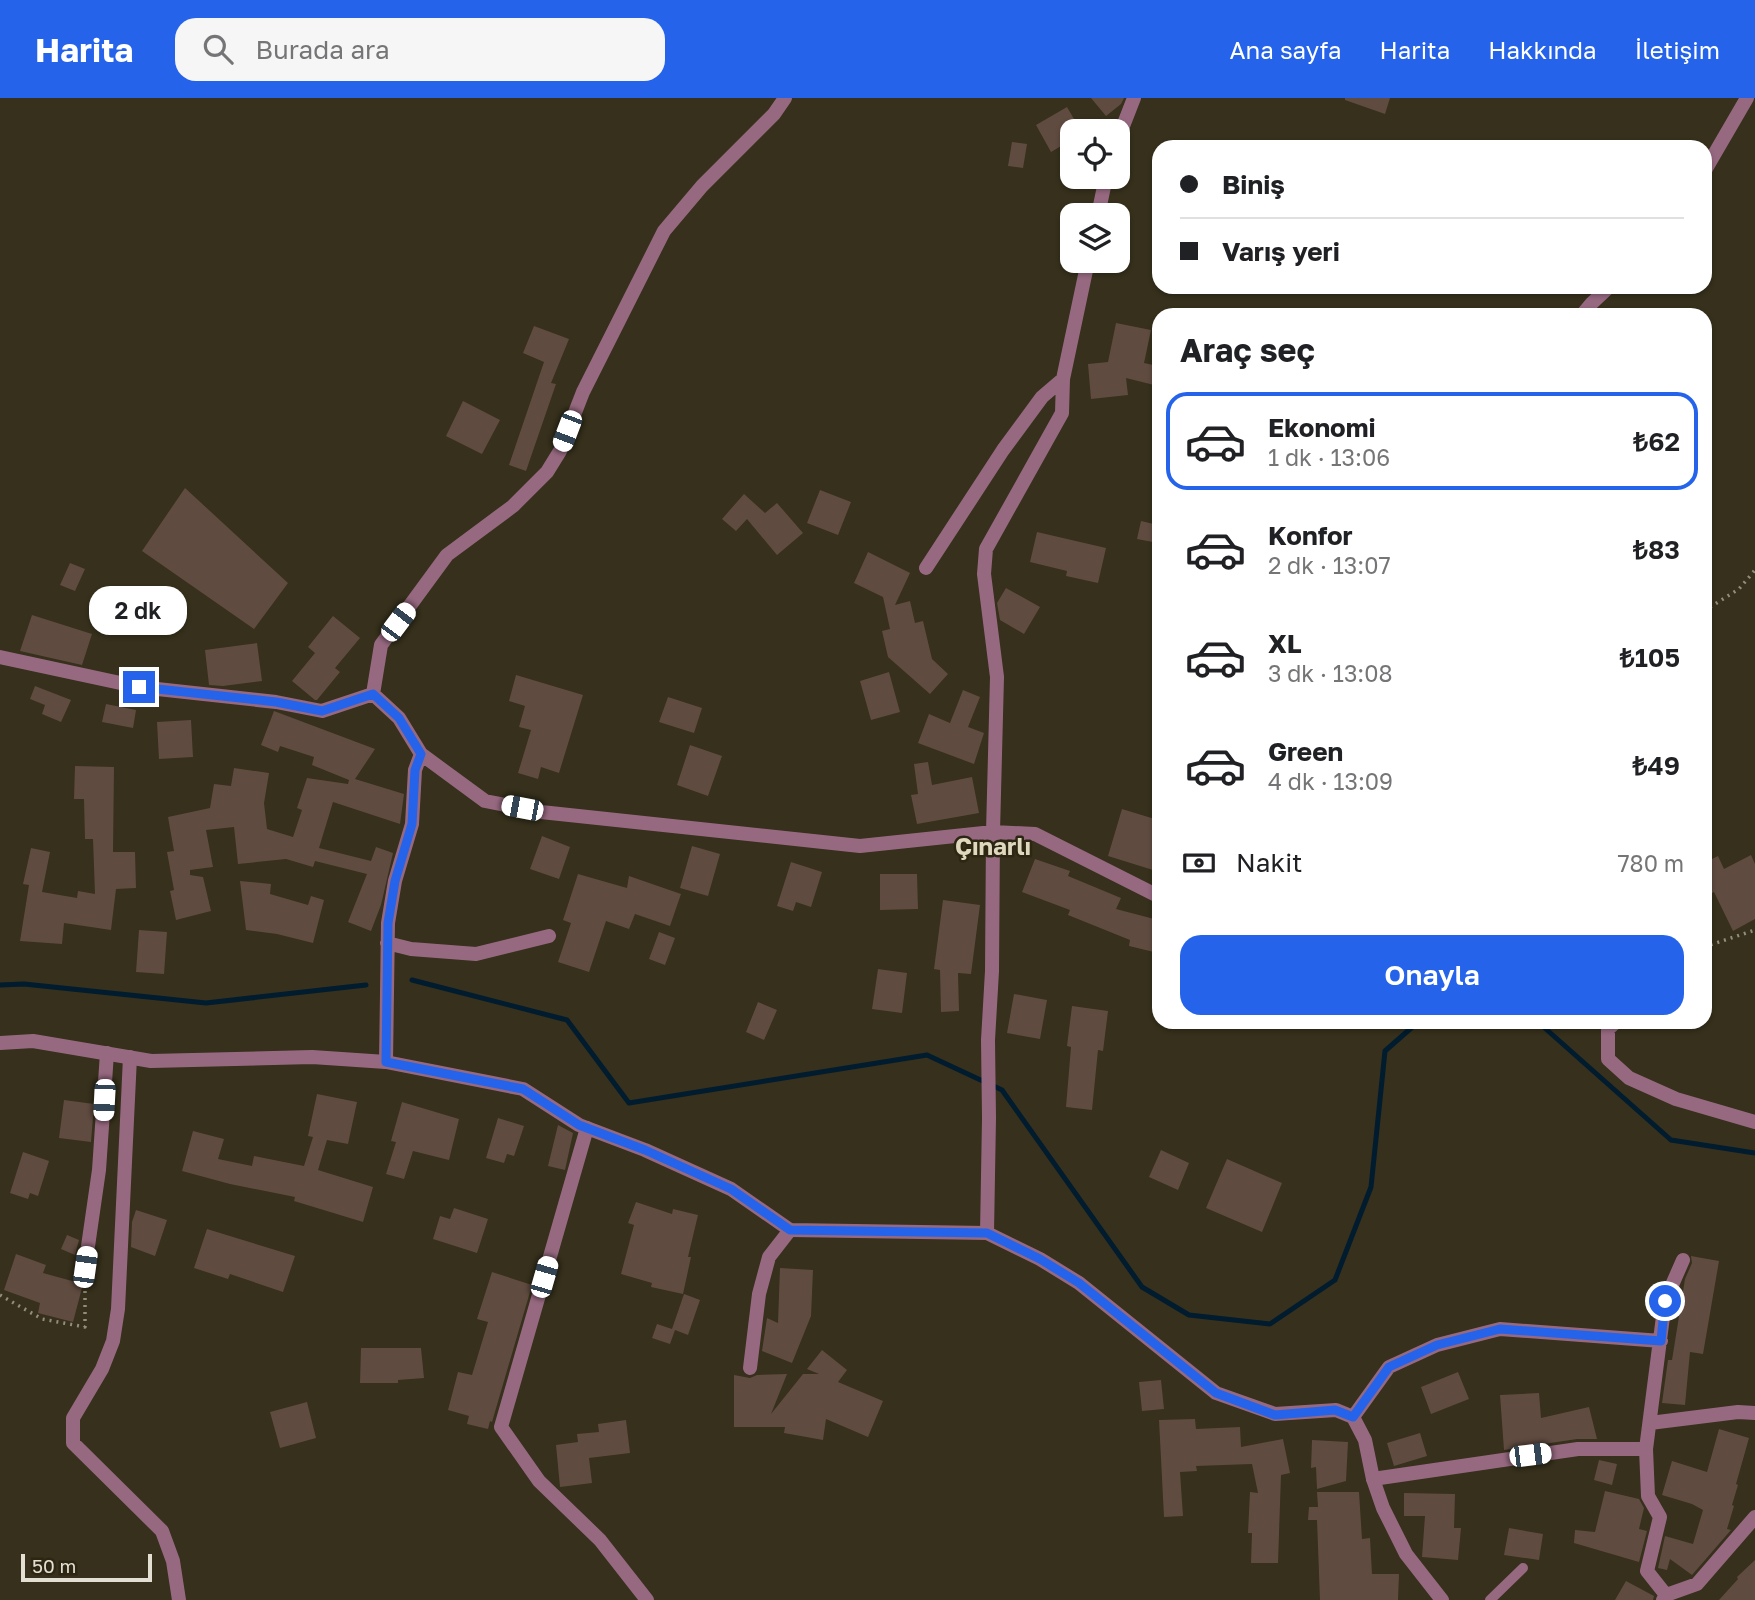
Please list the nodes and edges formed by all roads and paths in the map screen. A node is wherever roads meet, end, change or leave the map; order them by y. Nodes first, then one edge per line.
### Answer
1 (785, 98) edge
2 (1134, 98) edge
3 (1747, 98) edge
4 (1126, 119) edge
5 (1712, 158) edge
6 (1085, 273) edge
7 (1602, 294) edge
8 (1588, 308) edge
9 (1063, 379) junction
10 (926, 568) dead end
11 (1755, 570) edge
12 (1712, 606) edge
13 (1, 659) edge
14 (373, 694) junction
15 (421, 754) junction
16 (993, 832) junction
17 (1152, 893) edge
18 (1755, 930) edge
19 (549, 936) dead end
20 (387, 943) junction
21 (1712, 944) edge
22 (1608, 1029) edge
23 (0, 1043) edge
24 (107, 1053) junction
25 (130, 1057) junction
26 (386, 1062) junction
27 (1755, 1122) edge
28 (587, 1128) junction
29 (790, 1230) junction
30 (987, 1233) junction
31 (1683, 1260) dead end
32 (85, 1267) joint
33 (0, 1295) edge
34 (1661, 1341) junction
35 (750, 1368) dead end
36 (1755, 1413) edge
37 (1353, 1417) junction
38 (1650, 1423) junction
39 (1646, 1450) junction
40 (1373, 1479) junction
41 (1755, 1517) edge
42 (1522, 1568) dead end
43 (1665, 1598) edge
44 (179, 1600) edge
45 (647, 1600) edge
46 (1442, 1600) edge
47 (1490, 1600) edge

1 - 14 street
2 - 4 street
3 - 5 street
6 - 9 street
7 - 8 street
9 - 10 street
9 - 16 street
11 - 12 path
13 - 14 street
14 - 15 street
15 - 16 street
15 - 20 street
16 - 17 street
16 - 30 street
18 - 21 path
19 - 20 street
20 - 26 street
22 - 27 street
23 - 24 street
24 - 25 street
24 - 32 street
25 - 26 street
25 - 44 street
26 - 28 street
28 - 29 street
28 - 45 street
29 - 30 street
29 - 35 street
30 - 37 street
31 - 34 street
32 - 33 path
34 - 37 street
34 - 38 street
36 - 38 street
37 - 40 street
38 - 39 street
39 - 40 street
39 - 43 street
40 - 46 street
41 - 43 street
42 - 47 lane

